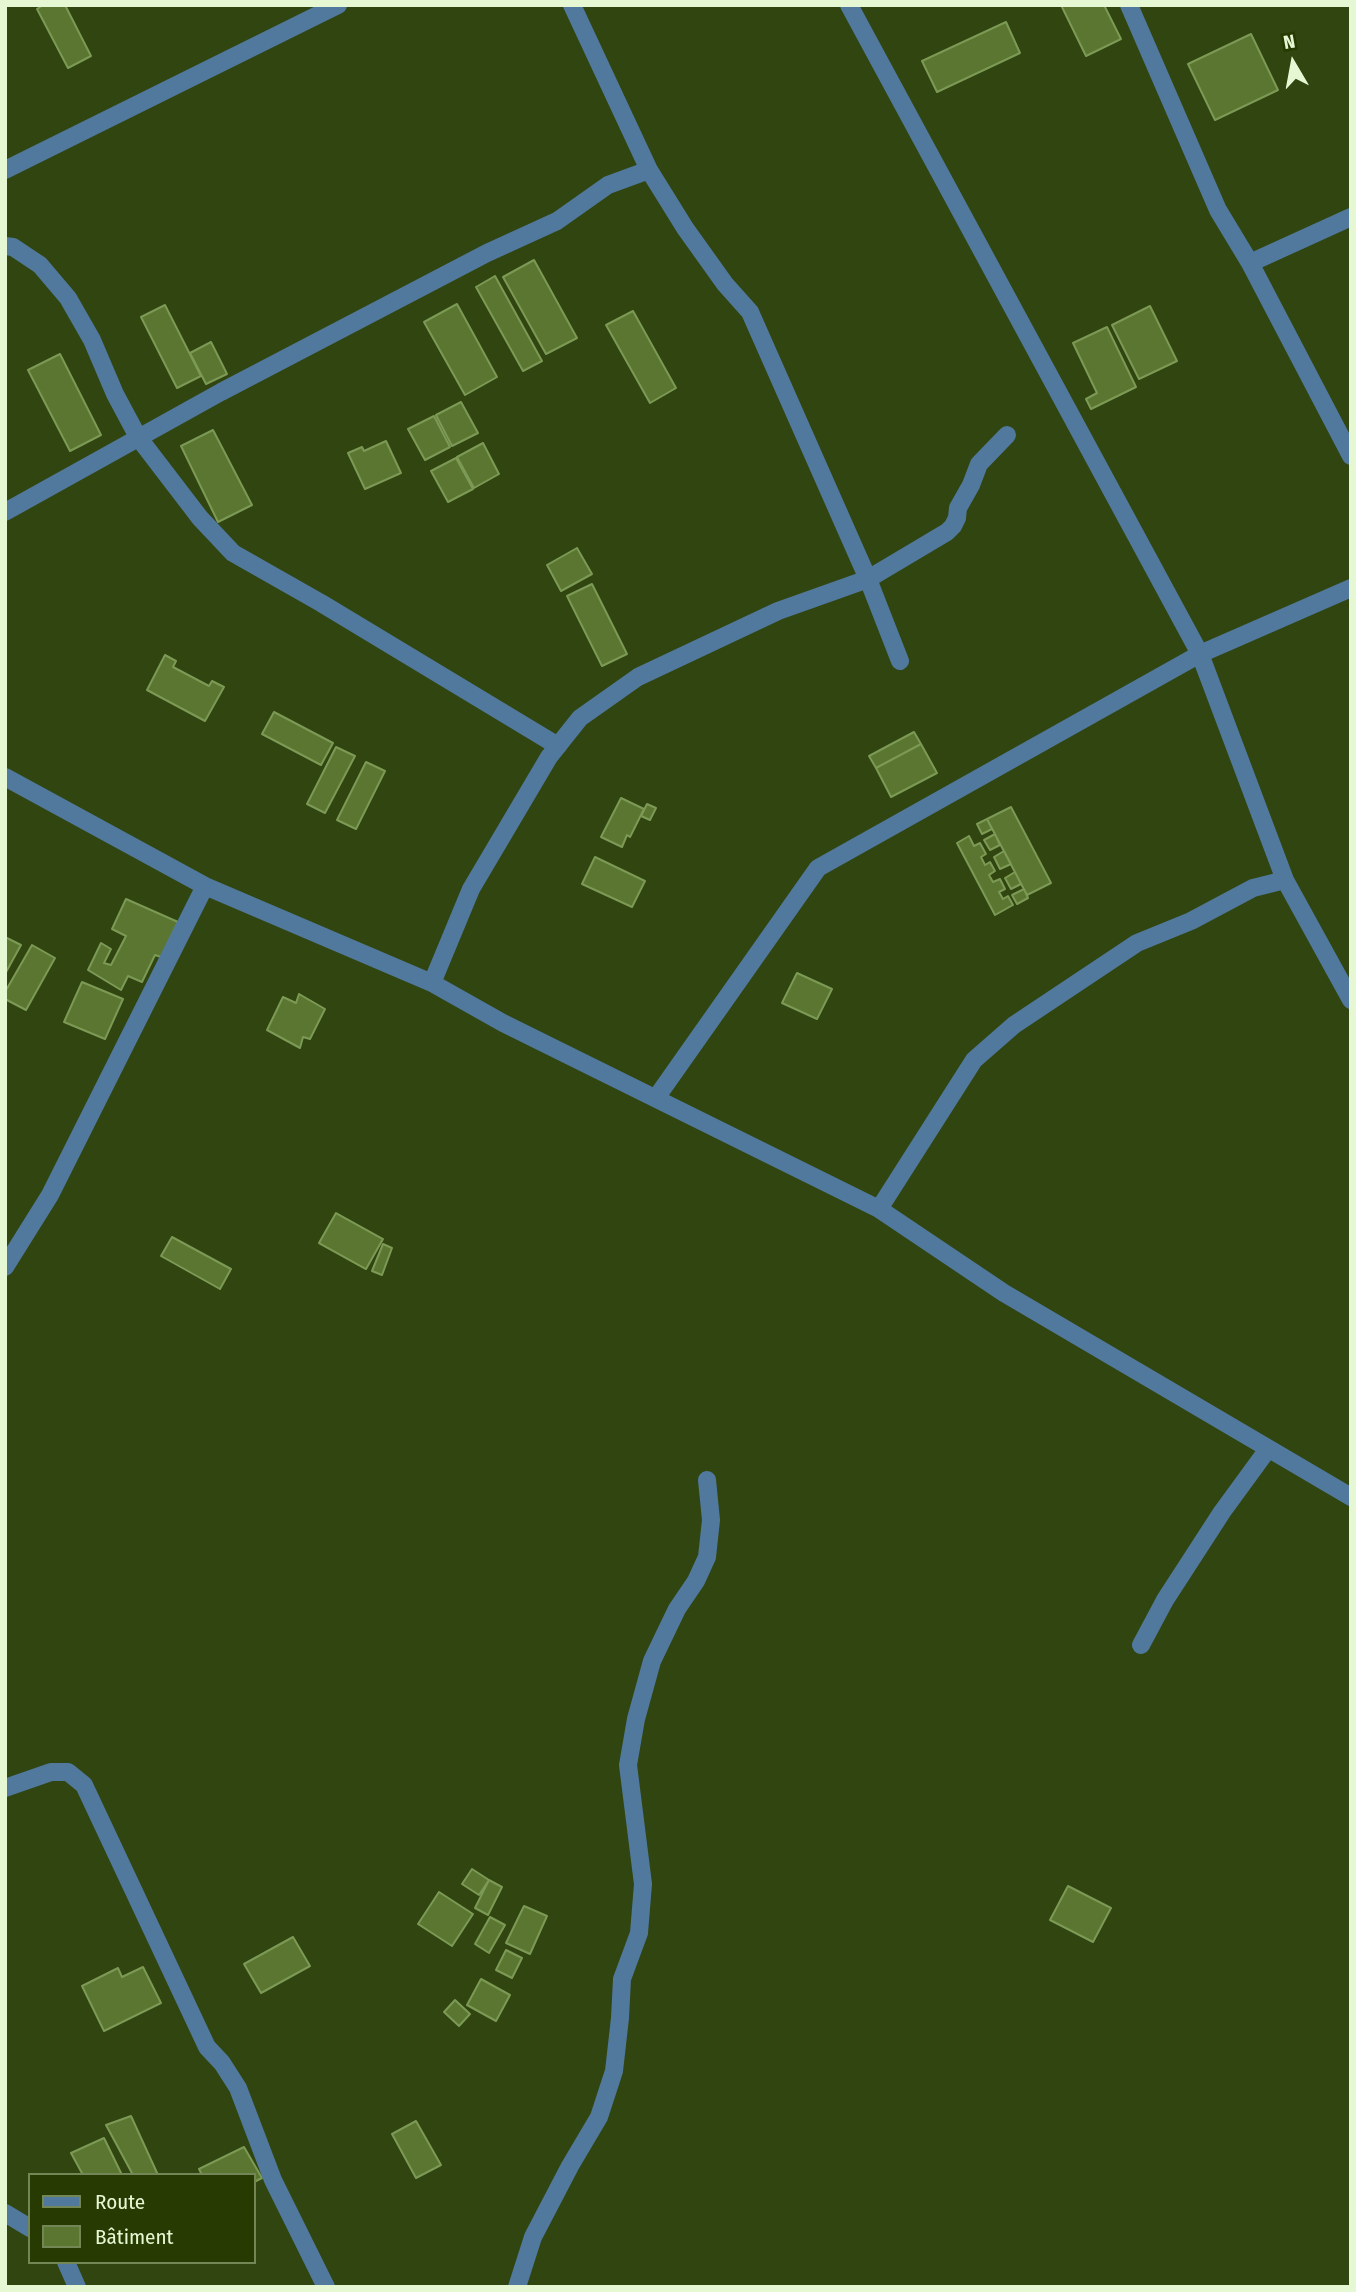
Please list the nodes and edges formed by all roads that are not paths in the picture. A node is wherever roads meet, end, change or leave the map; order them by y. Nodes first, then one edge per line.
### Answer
1 (338, 5) edge
2 (572, 5) edge
3 (849, 5) edge
4 (1129, 5) edge
5 (5, 170) edge
6 (649, 170) junction
7 (1351, 217) edge
8 (5, 246) edge
9 (1250, 263) junction
10 (1007, 435) dead end
11 (138, 437) junction
12 (1351, 456) edge
13 (5, 512) edge
14 (867, 579) junction
15 (1351, 588) edge
16 (1200, 654) junction
17 (900, 661) dead end
18 (558, 746) junction
19 (5, 777) edge
20 (1286, 880) junction
21 (205, 886) junction
22 (432, 983) junction
23 (1351, 1000) edge
24 (656, 1098) junction
25 (879, 1209) junction
26 (5, 1267) edge
27 (1268, 1450) junction
28 (707, 1480) dead end
29 (1351, 1497) edge
30 (1141, 1645) dead end
31 (5, 1788) edge
32 (5, 2213) edge
33 (28, 2227) edge
34 (67, 2264) edge
35 (77, 2287) edge
36 (326, 2287) edge
37 (517, 2287) edge

1 - 5 street
2 - 6 street
3 - 16 street
4 - 9 street
6 - 11 street
6 - 14 street
7 - 9 street
8 - 11 street
9 - 12 street
10 - 14 street
11 - 13 street
11 - 18 street
14 - 17 street
14 - 18 street
15 - 16 street
16 - 20 street
16 - 24 street
18 - 22 street
19 - 21 street
20 - 23 street
20 - 25 street
21 - 22 street
21 - 26 street
22 - 24 street
24 - 25 street
25 - 27 street
27 - 29 street
27 - 30 street
28 - 37 street
31 - 36 street
32 - 33 street
34 - 35 street

